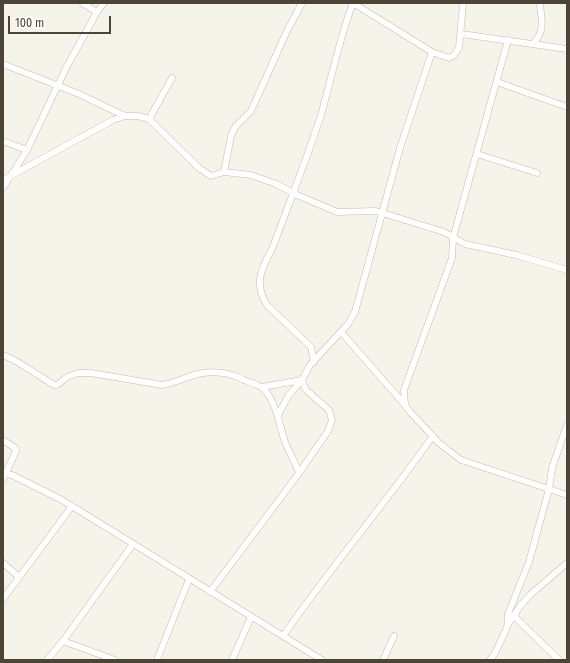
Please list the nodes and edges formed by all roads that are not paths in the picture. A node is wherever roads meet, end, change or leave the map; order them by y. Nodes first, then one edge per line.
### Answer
1 (82, 3) edge
2 (104, 3) edge
3 (302, 3) edge
4 (353, 3) edge
5 (463, 3) edge
6 (540, 3) edge
7 (97, 12) junction
8 (461, 34) junction
9 (508, 40) junction
10 (533, 44) junction
11 (567, 50) edge
12 (432, 52) junction
13 (3, 64) edge
14 (172, 78) dead end
15 (497, 82) junction
16 (57, 86) junction
17 (567, 107) edge
18 (125, 116) junction
19 (149, 119) junction
20 (3, 141) edge
21 (27, 150) junction
22 (477, 154) junction
23 (224, 172) junction
24 (537, 173) dead end
25 (11, 176) junction
26 (3, 180) edge
27 (3, 188) edge
28 (293, 192) junction
29 (381, 212) junction
30 (453, 238) junction
31 (567, 270) edge
32 (341, 332) junction
33 (312, 347) junction
34 (326, 348) junction
35 (3, 355) edge
36 (314, 362) junction
37 (302, 380) junction
38 (262, 387) junction
39 (405, 405) junction
40 (278, 415) junction
41 (567, 425) edge
42 (433, 436) junction
43 (3, 440) edge
44 (299, 472) junction
45 (4, 475) edge
46 (549, 489) junction
47 (567, 495) edge
48 (72, 506) junction
49 (133, 544) junction
50 (3, 563) edge
51 (567, 563) edge
52 (19, 577) junction
53 (189, 578) junction
54 (210, 592) junction
55 (3, 599) edge
56 (513, 601) junction
57 (518, 610) junction
58 (514, 616) junction
59 (251, 617) junction
60 (508, 624) junction
61 (283, 636) junction
62 (394, 636) dead end
63 (63, 642) junction
64 (310, 652) junction
65 (47, 660) edge
66 (115, 660) edge
67 (157, 660) edge
68 (232, 660) edge
69 (307, 660) edge
70 (322, 660) edge
71 (384, 660) edge
72 (490, 660) edge
73 (558, 660) edge

1 - 7 street
2 - 7 street
3 - 23 street
4 - 12 street
4 - 28 street
5 - 8 street
6 - 10 street
7 - 16 street
8 - 9 street
8 - 12 street
9 - 10 street
9 - 15 street
10 - 11 street
12 - 29 street
13 - 16 street
14 - 19 street
15 - 17 street
15 - 22 street
16 - 18 street
16 - 21 street
18 - 19 street
18 - 25 street
19 - 23 street
20 - 21 street
21 - 25 street
22 - 24 street
22 - 30 street
23 - 28 street
25 - 26 street
25 - 27 street
28 - 29 street
28 - 33 street
29 - 30 street
29 - 32 street
30 - 31 street
30 - 39 street
32 - 34 street
32 - 39 street
33 - 34 street
33 - 36 street
34 - 36 street
35 - 38 street
36 - 37 street
37 - 38 street
37 - 40 street
37 - 44 street
38 - 40 street
39 - 42 street
40 - 44 street
41 - 46 street
42 - 46 street
42 - 61 street
43 - 45 street
44 - 54 street
45 - 48 street
46 - 47 street
46 - 56 street
48 - 49 street
48 - 52 street
49 - 53 street
49 - 63 street
50 - 52 street
51 - 57 street
52 - 55 street
53 - 54 street
53 - 67 street
54 - 59 street
56 - 57 street
56 - 60 street
57 - 58 street
58 - 60 street
58 - 73 street
59 - 61 street
59 - 68 street
60 - 72 street
61 - 64 street
62 - 71 street
63 - 65 street
63 - 66 street
64 - 69 street
64 - 70 street

